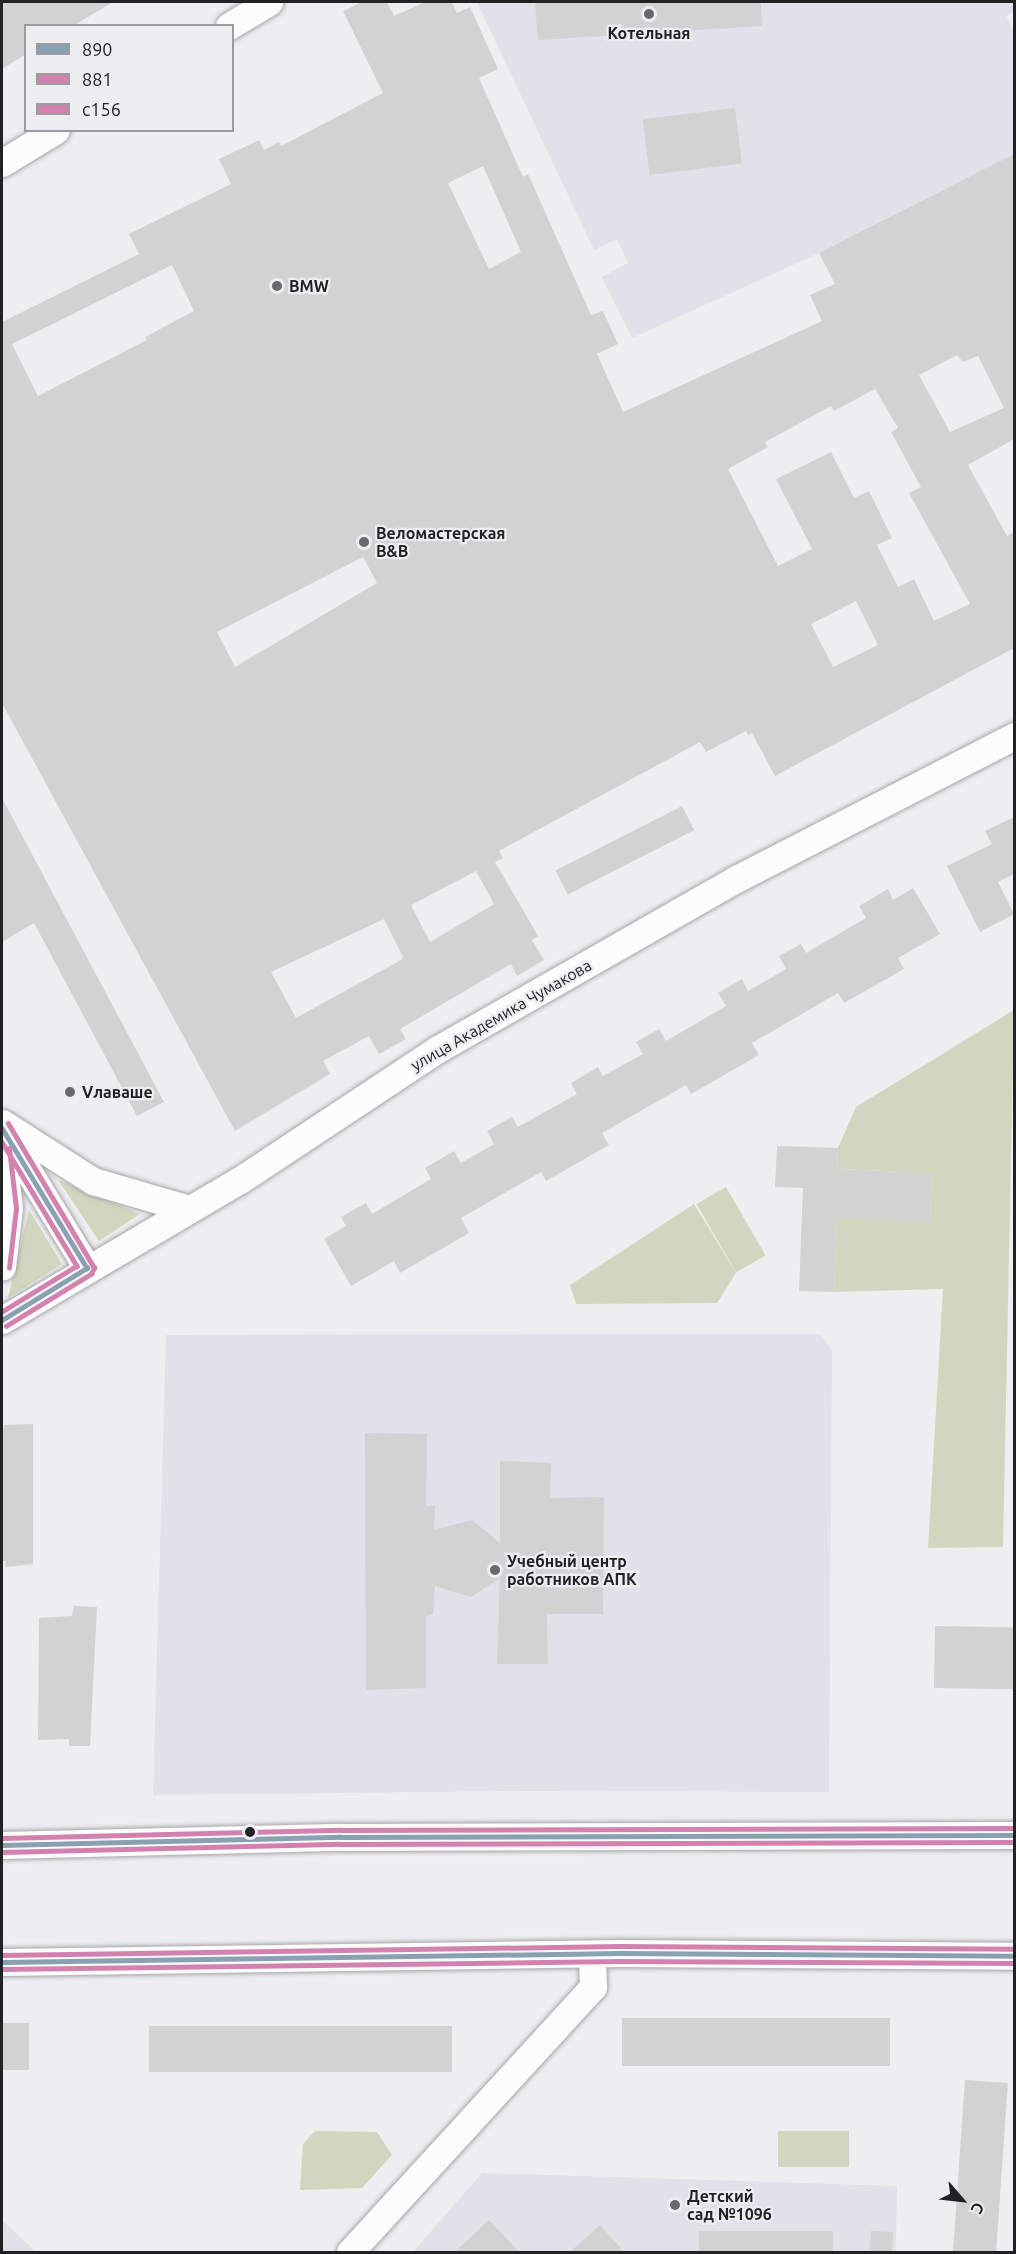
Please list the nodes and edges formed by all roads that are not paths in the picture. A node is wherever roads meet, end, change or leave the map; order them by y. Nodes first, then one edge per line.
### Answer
1 (269, 2) edge
2 (232, 24) edge
3 (53, 132) edge
4 (2, 163) edge
5 (1014, 736) edge
6 (2, 1125) edge
7 (2, 1149) edge
8 (189, 1209) junction
9 (2, 1267) edge
10 (87, 1269) junction
11 (2, 1320) edge
12 (1014, 1835) edge
13 (2, 1845) edge
14 (592, 1954) junction
15 (1014, 1956) edge
16 (2, 1962) edge
17 (350, 2253) edge

1 - 2 street
3 - 4 street
5 - 8 street, улица Академика Чумакова
6 - 8 street
6 - 10 street
7 - 9 street
8 - 10 street, улица Академика Чумакова
10 - 11 street, улица Академика Чумакова
12 - 13 street
14 - 15 street
14 - 16 street
14 - 17 street

